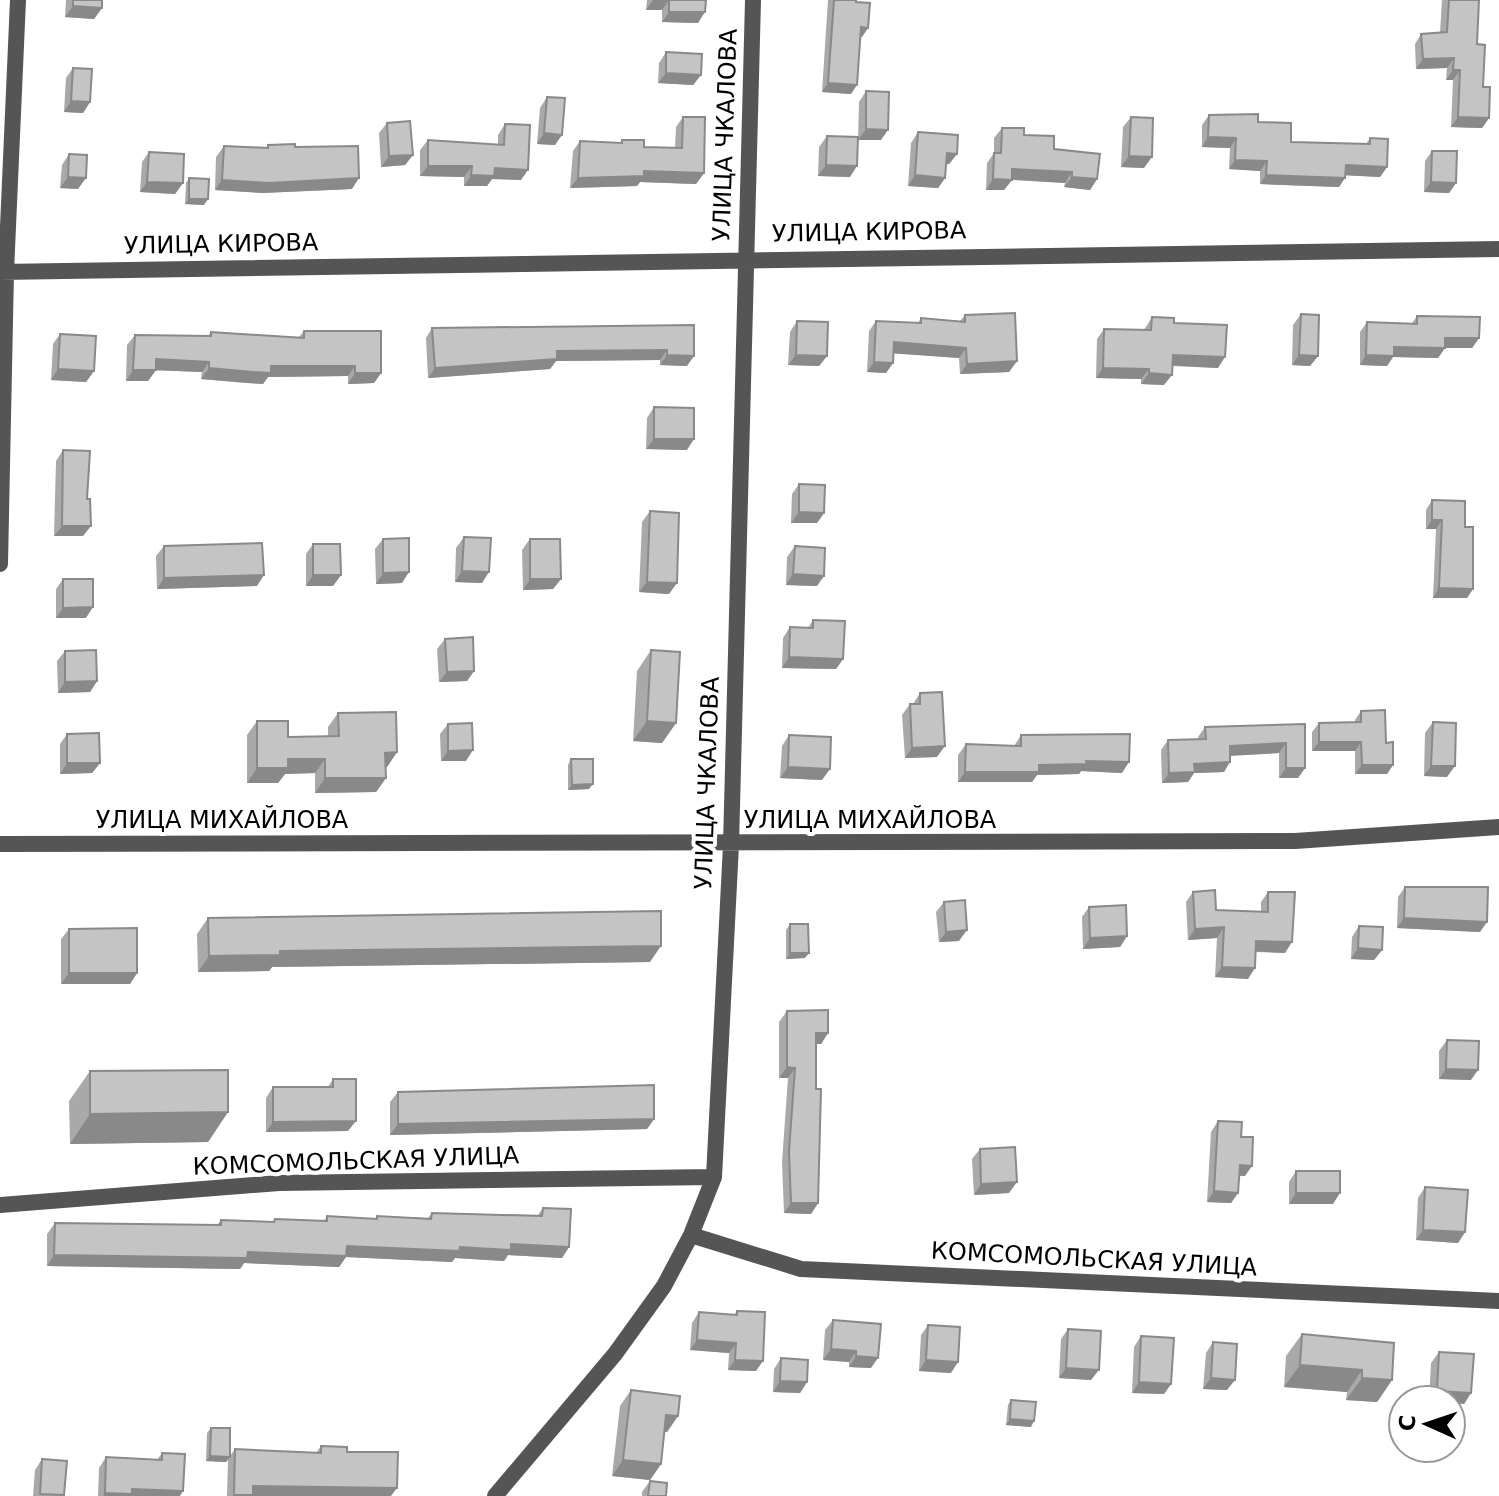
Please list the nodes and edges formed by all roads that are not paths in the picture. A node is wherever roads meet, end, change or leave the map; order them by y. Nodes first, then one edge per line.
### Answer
1 (18, 0) edge
2 (753, 0) edge
3 (1499, 249) edge
4 (745, 258) junction
5 (3, 272) edge
6 (0, 564) edge
7 (1499, 827) edge
8 (0, 844) edge
9 (731, 845) junction
10 (714, 1177) junction
11 (0, 1205) edge
12 (691, 1235) junction
13 (1499, 1301) edge
14 (495, 1496) edge

1 - 5 street
2 - 4 street, УЛИЦА ЧКАЛОВА
3 - 4 street, УЛИЦА КИРОВА
4 - 5 street, УЛИЦА КИРОВА
4 - 9 street, УЛИЦА ЧКАЛОВА
5 - 6 street
7 - 9 street, УЛИЦА МИХАЙЛОВА
8 - 9 street, УЛИЦА МИХАЙЛОВА
9 - 10 street, УЛИЦА ЧКАЛОВА
10 - 11 street, КОМСОМОЛЬСКАЯ УЛИЦА
10 - 12 street, УЛИЦА ЧКАЛОВА
12 - 13 street, КОМСОМОЛЬСКАЯ УЛИЦА
12 - 14 street, УЛИЦА ЧКАЛОВА

